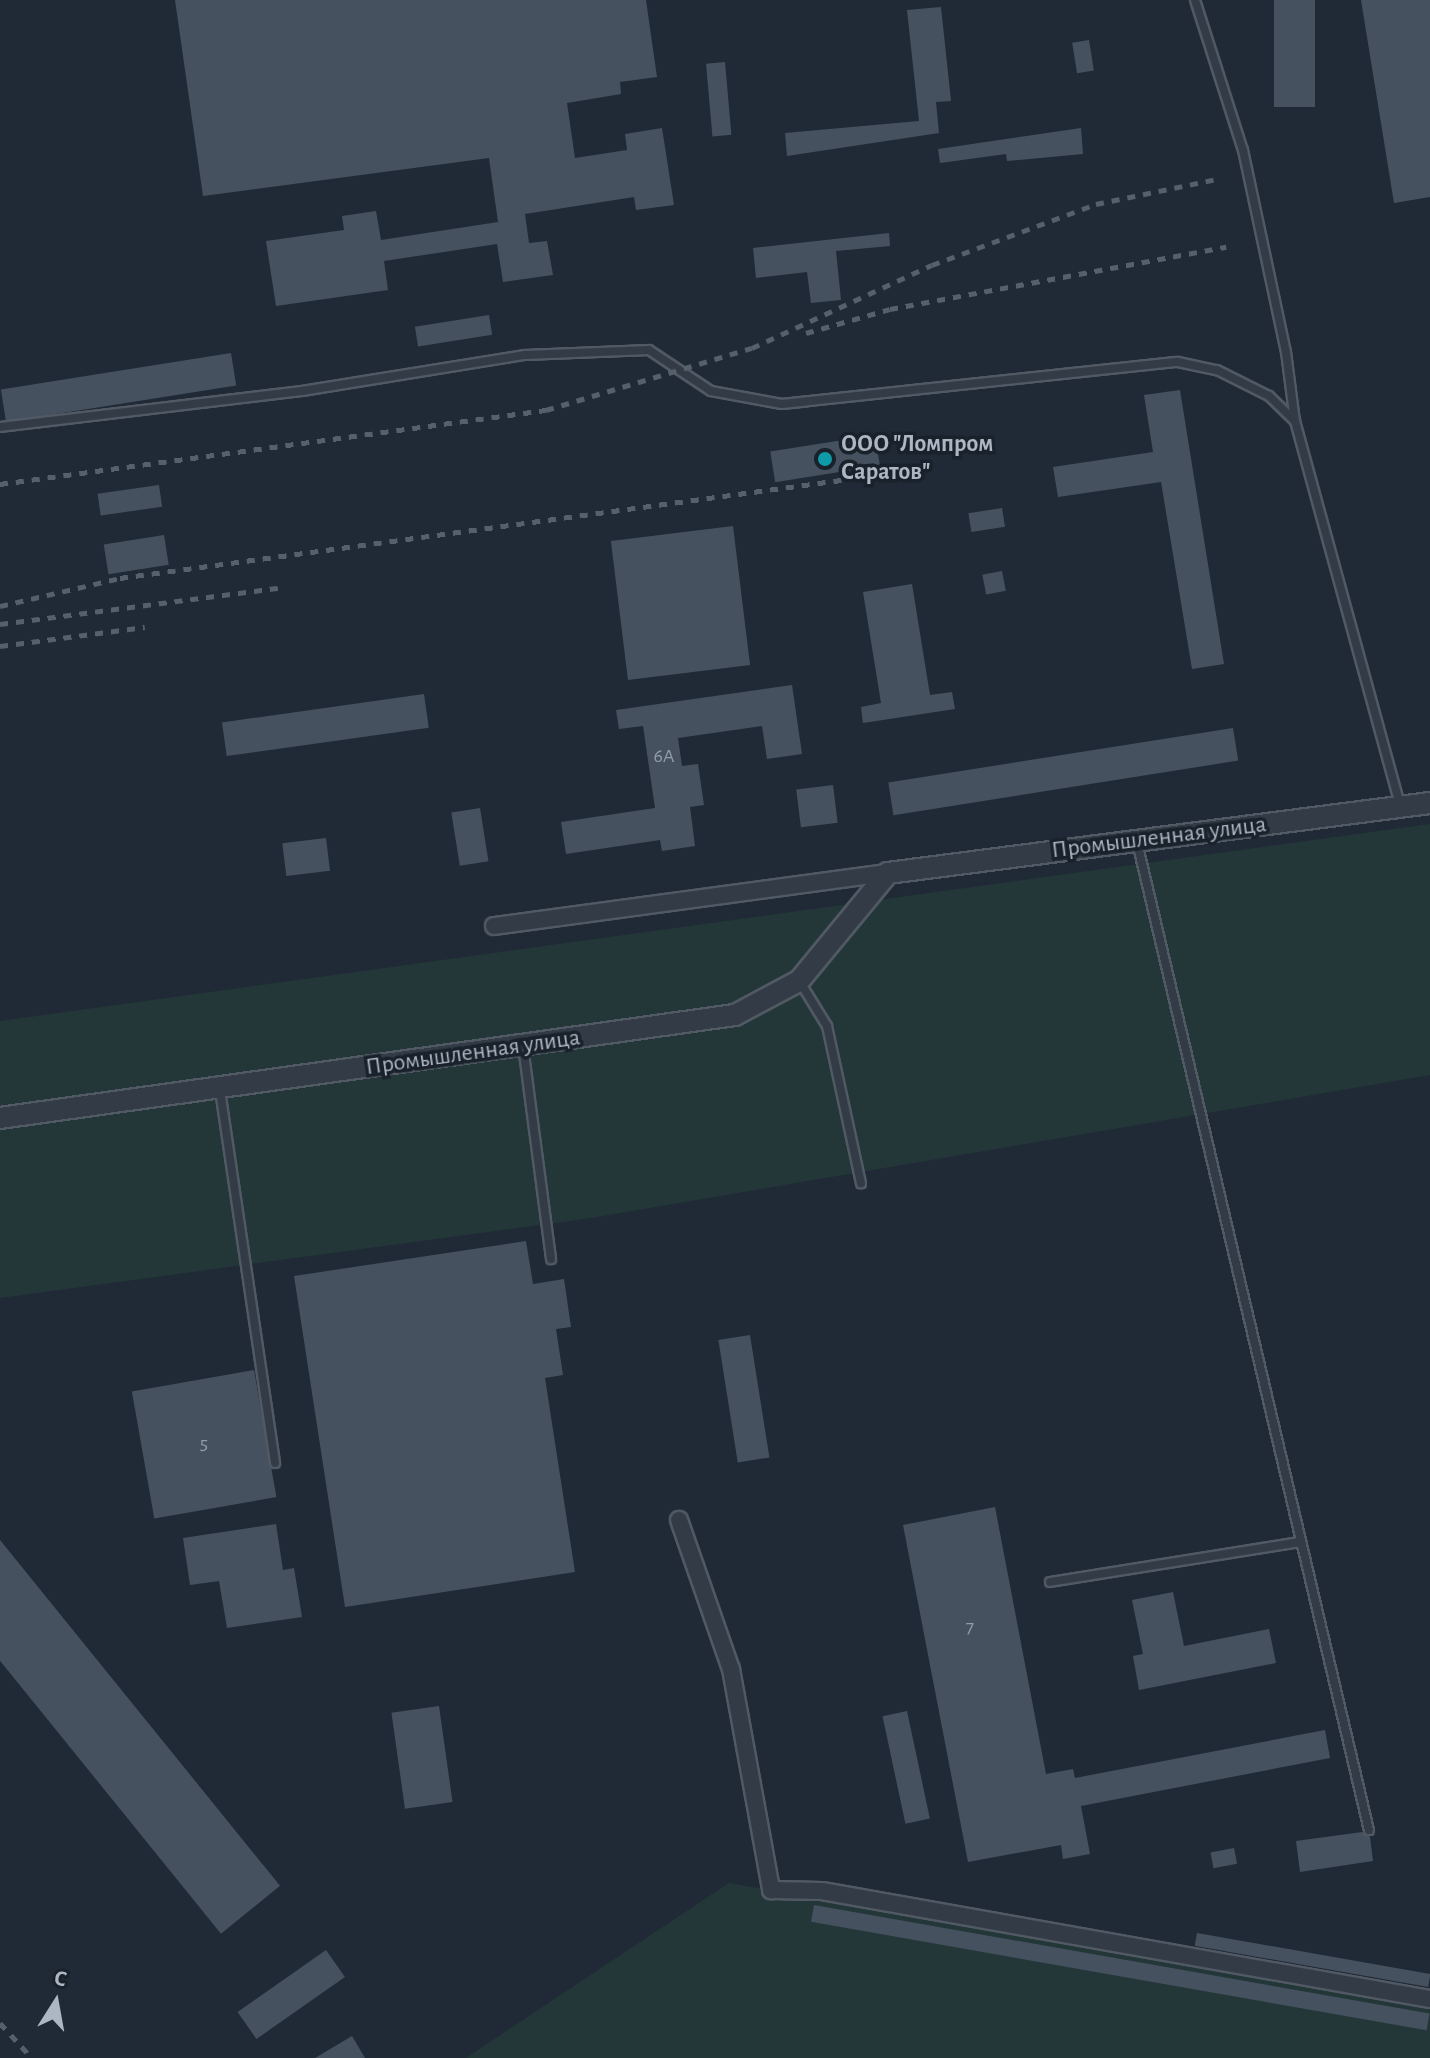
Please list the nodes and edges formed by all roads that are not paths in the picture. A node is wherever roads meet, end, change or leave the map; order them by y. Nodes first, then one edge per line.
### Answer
1 (1195, 0) edge
2 (1295, 421) junction
3 (0, 427) edge
4 (1430, 803) edge
5 (1400, 807) junction
6 (1137, 841) junction
7 (888, 873) junction
8 (494, 926) dead end
9 (799, 981) junction
10 (523, 1045) junction
11 (220, 1089) junction
12 (0, 1118) edge
13 (861, 1183) dead end
14 (551, 1259) dead end
15 (275, 1463) dead end
16 (679, 1520) dead end
17 (1301, 1542) junction
18 (1050, 1582) dead end
19 (1369, 1830) dead end
20 (1430, 1999) edge

1 - 2 lane
2 - 3 lane
2 - 5 lane
4 - 5 street, Промышленная улица
5 - 6 street, Промышленная улица
6 - 7 street, Промышленная улица
6 - 17 lane
7 - 8 street, Промышленная улица
7 - 9 street, Промышленная улица
9 - 10 street, Промышленная улица
9 - 13 lane
10 - 11 street, Промышленная улица
10 - 14 lane
11 - 12 street, Промышленная улица
11 - 15 lane
16 - 20 street
17 - 18 lane
17 - 19 lane

